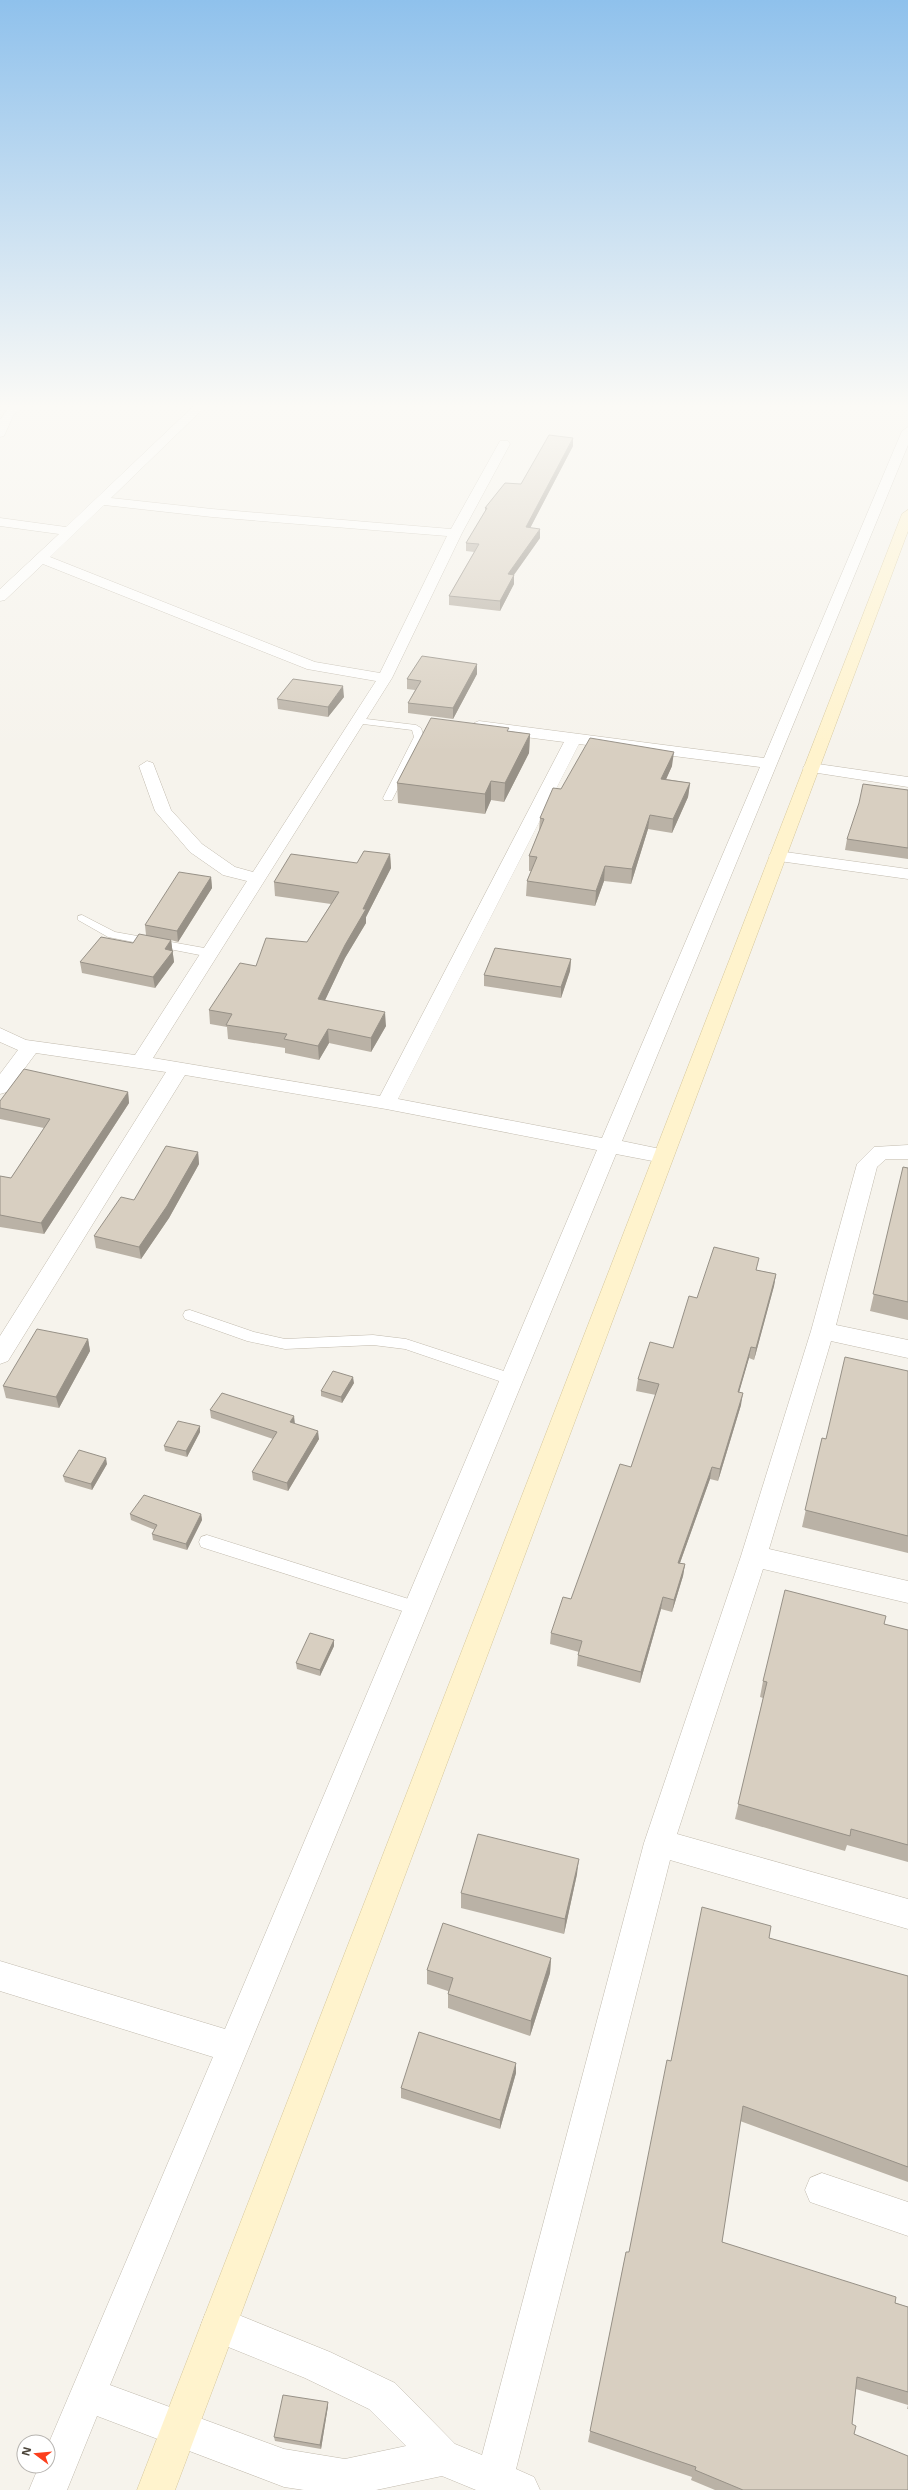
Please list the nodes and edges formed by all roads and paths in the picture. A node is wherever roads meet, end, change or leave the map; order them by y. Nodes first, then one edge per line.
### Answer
1 (82, 519) edge
2 (287, 519) edge
3 (463, 519) edge
4 (871, 519) edge
5 (906, 519) edge
6 (0, 522) edge
7 (69, 531) junction
8 (455, 533) junction
9 (41, 558) junction
10 (0, 597) edge
11 (385, 678) junction
12 (358, 720) junction
13 (460, 723) edge
14 (574, 738) junction
15 (768, 763) junction
16 (147, 766) dead end
17 (811, 768) junction
18 (908, 782) edge
19 (388, 798) dead end
20 (778, 856) junction
21 (908, 874) edge
22 (257, 880) junction
23 (82, 918) dead end
24 (210, 953) junction
25 (0, 1034) edge
26 (26, 1046) junction
27 (0, 1048) edge
28 (141, 1061) junction
29 (179, 1068) junction
30 (0, 1088) edge
31 (386, 1104) junction
32 (608, 1145) junction
33 (908, 1152) edge
34 (663, 1156) junction
35 (190, 1315) dead end
36 (823, 1331) junction
37 (908, 1349) edge
38 (0, 1355) edge
39 (511, 1379) junction
40 (207, 1542) dead end
41 (754, 1556) junction
42 (908, 1592) edge
43 (415, 1608) junction
44 (659, 1843) junction
45 (908, 1914) edge
46 (0, 1976) edge
47 (232, 2047) junction
48 (822, 2190) dead end
49 (908, 2220) edge
50 (219, 2325) junction
51 (86, 2394) junction
52 (179, 2430) junction
53 (442, 2457) junction
54 (508, 2485) edge
55 (48, 2490) edge
56 (156, 2490) edge

1 - 7 street
2 - 8 street
3 - 8 street
4 - 15 street
5 - 17 main road
6 - 7 street
7 - 9 street
8 - 11 street
9 - 10 street
9 - 11 street
11 - 12 street
12 - 19 lane
12 - 22 street
13 - 14 street
14 - 15 street
14 - 31 street
15 - 32 street
16 - 22 street
17 - 18 street
17 - 20 main road
20 - 21 street
20 - 34 main road
22 - 24 street
23 - 24 lane
24 - 28 street
25 - 26 street
26 - 27 street
26 - 28 street
26 - 30 street
28 - 29 street
29 - 31 street
29 - 38 street
31 - 32 street
32 - 34 street
32 - 39 street
33 - 36 street
34 - 50 main road
35 - 39 lane
36 - 37 street
36 - 41 street
39 - 43 street
40 - 43 lane
41 - 42 street
41 - 44 street
43 - 47 street
44 - 45 street
44 - 54 street
46 - 47 street
47 - 51 street
48 - 49 street
50 - 52 main road
50 - 53 street
51 - 52 street
51 - 55 street
52 - 53 street
52 - 56 main road
53 - 54 street

